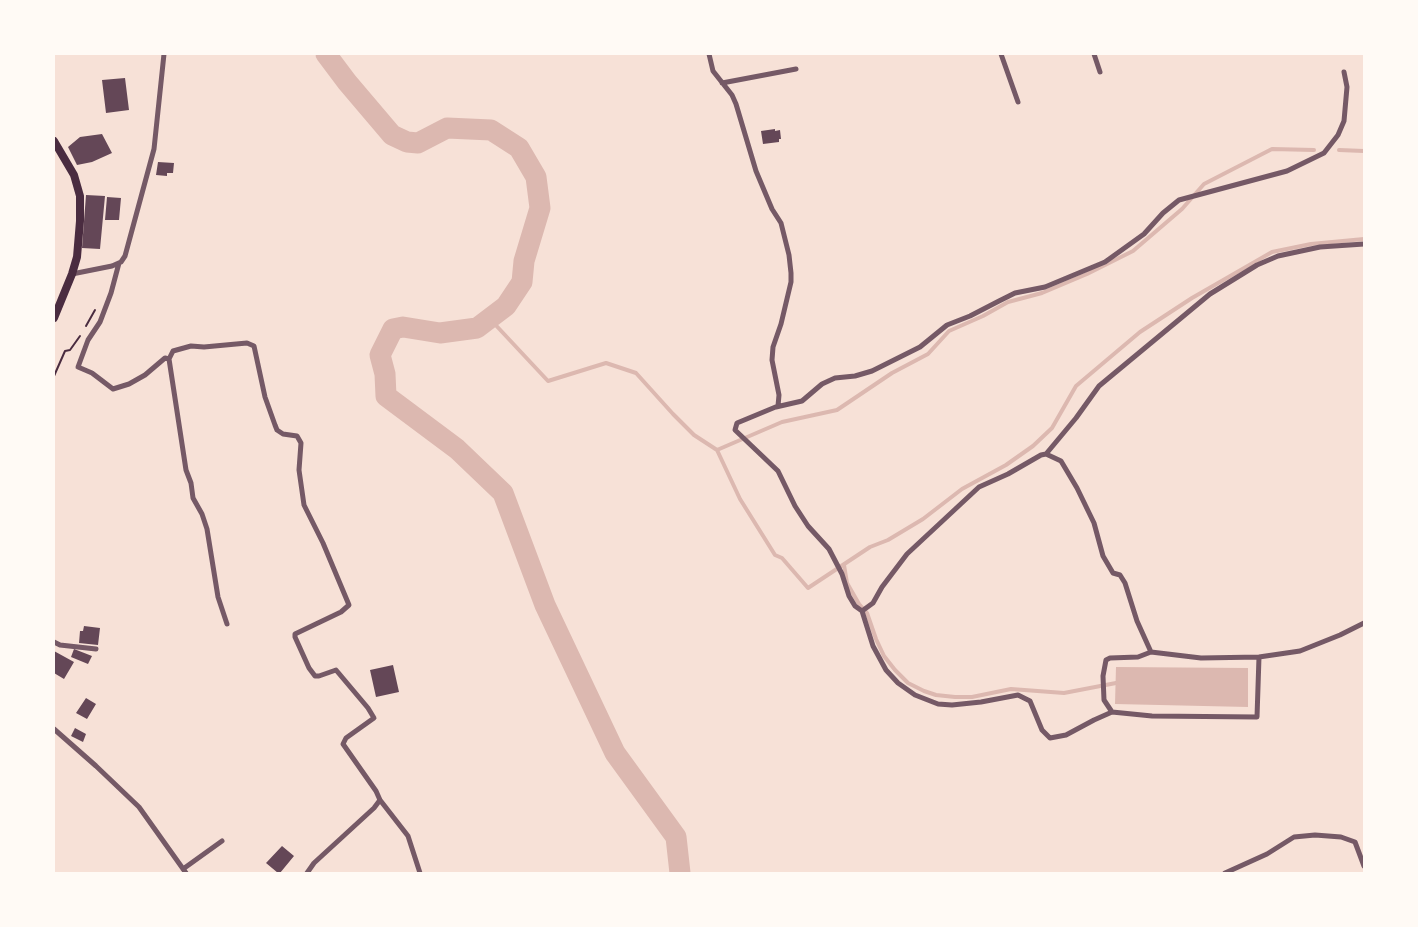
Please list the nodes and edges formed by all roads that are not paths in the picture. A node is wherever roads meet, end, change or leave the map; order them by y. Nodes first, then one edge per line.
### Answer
1 (164, 54) edge
2 (709, 54) edge
3 (1001, 54) edge
4 (1094, 54) edge
5 (796, 69) dead end
6 (1100, 72) dead end
7 (1344, 72) dead end
8 (722, 83) junction
9 (1018, 102) dead end
10 (54, 141) edge
11 (1364, 244) edge
12 (118, 263) junction
13 (72, 274) junction
14 (54, 318) edge
15 (169, 359) junction
16 (776, 407) junction
17 (1046, 454) junction
18 (862, 611) junction
19 (1364, 623) edge
20 (227, 624) dead end
21 (54, 642) edge
22 (96, 649) dead end
23 (1151, 652) junction
24 (1259, 657) junction
25 (1112, 712) junction
26 (54, 729) edge
27 (380, 800) junction
28 (222, 841) dead end
29 (1364, 866) edge
30 (184, 871) edge
31 (306, 873) edge
32 (420, 873) edge
33 (1225, 873) edge

1 - 12 street
2 - 8 street
3 - 9 street
4 - 6 street
5 - 8 street
7 - 16 street
8 - 16 street
10 - 13 main road
11 - 17 street
12 - 13 street
12 - 15 street
13 - 14 main road
15 - 20 street
15 - 27 street
16 - 18 street
17 - 18 street
17 - 23 street
18 - 25 street
19 - 24 street
21 - 22 street
23 - 24 street
23 - 25 street
24 - 25 street
26 - 30 street
27 - 31 street
27 - 32 street
28 - 30 street
29 - 33 street

